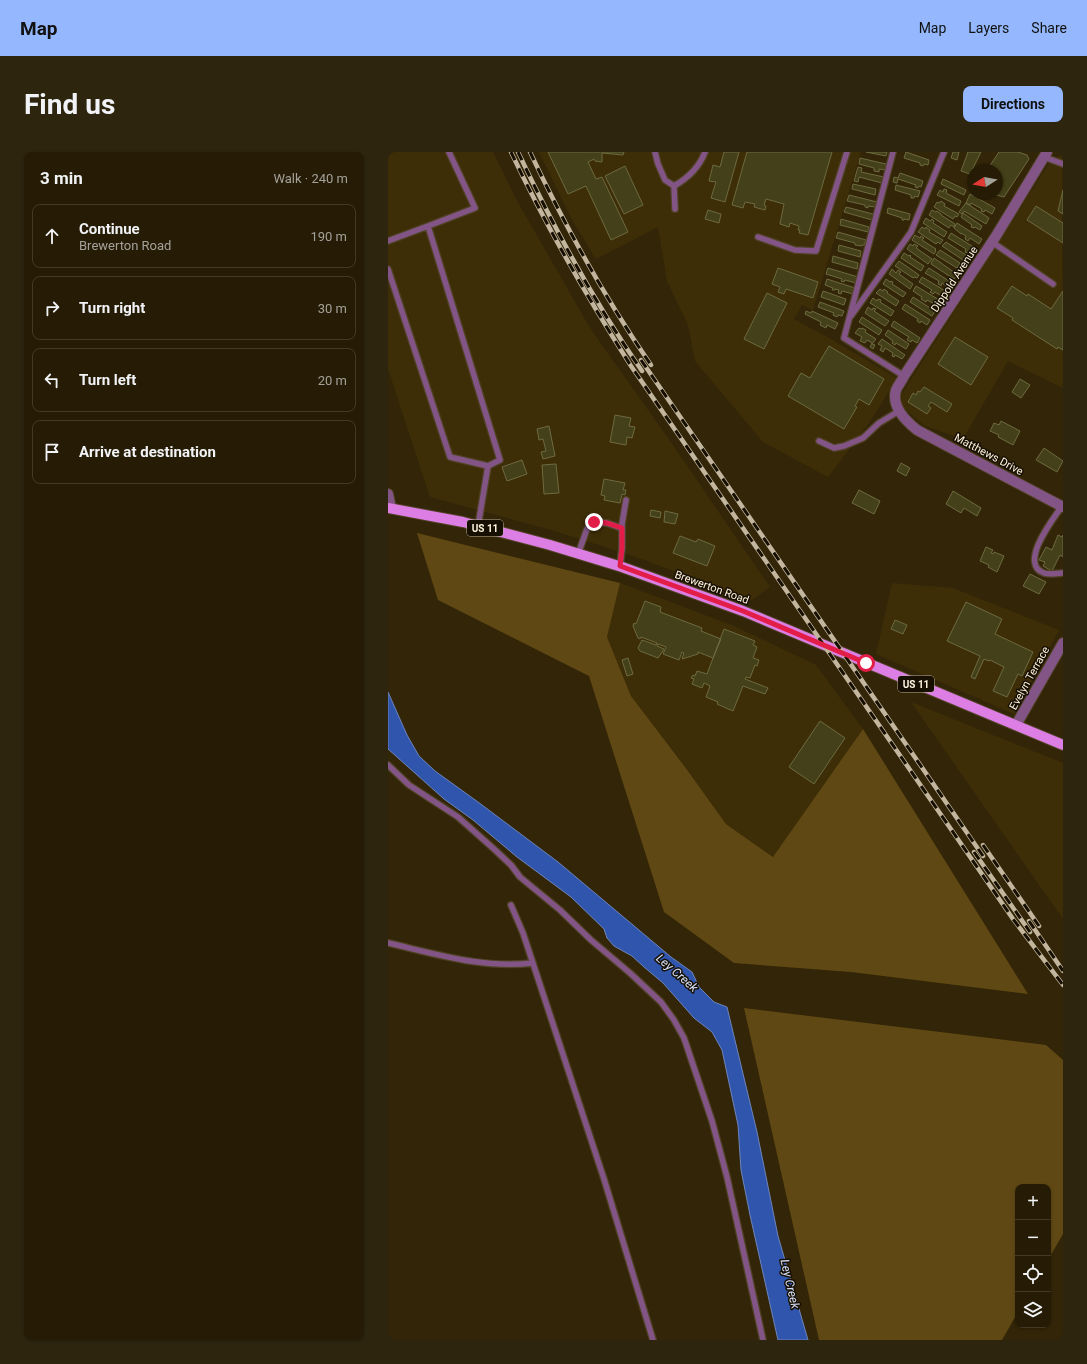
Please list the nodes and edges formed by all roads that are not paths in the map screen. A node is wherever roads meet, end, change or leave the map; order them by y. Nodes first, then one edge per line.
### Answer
1 (449, 152) edge
2 (655, 152) edge
3 (705, 152) edge
4 (847, 152) edge
5 (893, 152) edge
6 (944, 152) edge
7 (1046, 155) edge
8 (1063, 164) edge
9 (674, 186) junction
10 (675, 209) dead end
11 (428, 226) junction
12 (758, 237) dead end
13 (388, 240) edge
14 (992, 242) junction
15 (388, 269) edge
16 (1053, 284) dead end
17 (849, 320) junction
18 (904, 376) junction
19 (899, 411) junction
20 (905, 420) joint
21 (818, 441) dead end
22 (488, 466) junction
23 (388, 494) edge
24 (626, 500) dead end
25 (1063, 506) edge
26 (389, 508) edge
27 (478, 526) junction
28 (622, 528) junction
29 (578, 554) junction
30 (620, 566) junction
31 (1063, 573) edge
32 (1063, 642) edge
33 (1016, 725) junction
34 (1063, 745) edge
35 (388, 765) edge
36 (511, 905) dead end
37 (388, 943) edge
38 (533, 963) junction
39 (653, 1340) edge
40 (763, 1340) edge

1 - 11 lane
2 - 9 lane
3 - 9 lane
4 - 12 lane
5 - 17 lane
6 - 17 lane
7 - 8 lane
7 - 14 street, Dippold Avenue
9 - 10 lane
11 - 13 lane
11 - 22 lane
14 - 16 lane
14 - 18 street, Dippold Avenue
15 - 22 lane
17 - 18 lane
18 - 19 street, Dippold Avenue
19 - 20 street, Dippold Avenue
19 - 21 lane
20 - 25 street, Matthews Drive
22 - 27 lane
23 - 26 street
24 - 28 lane
25 - 31 lane
26 - 27 main road, Brewerton Road / US 11
27 - 29 main road, Brewerton Road / US 11
28 - 29 lane
28 - 30 lane
29 - 30 main road, Brewerton Road / US 11
30 - 33 main road, Brewerton Road / US 11
32 - 33 street, Evelyn Terrace
33 - 34 main road, US 11
35 - 40 lane
36 - 38 lane
37 - 38 lane
38 - 39 lane

